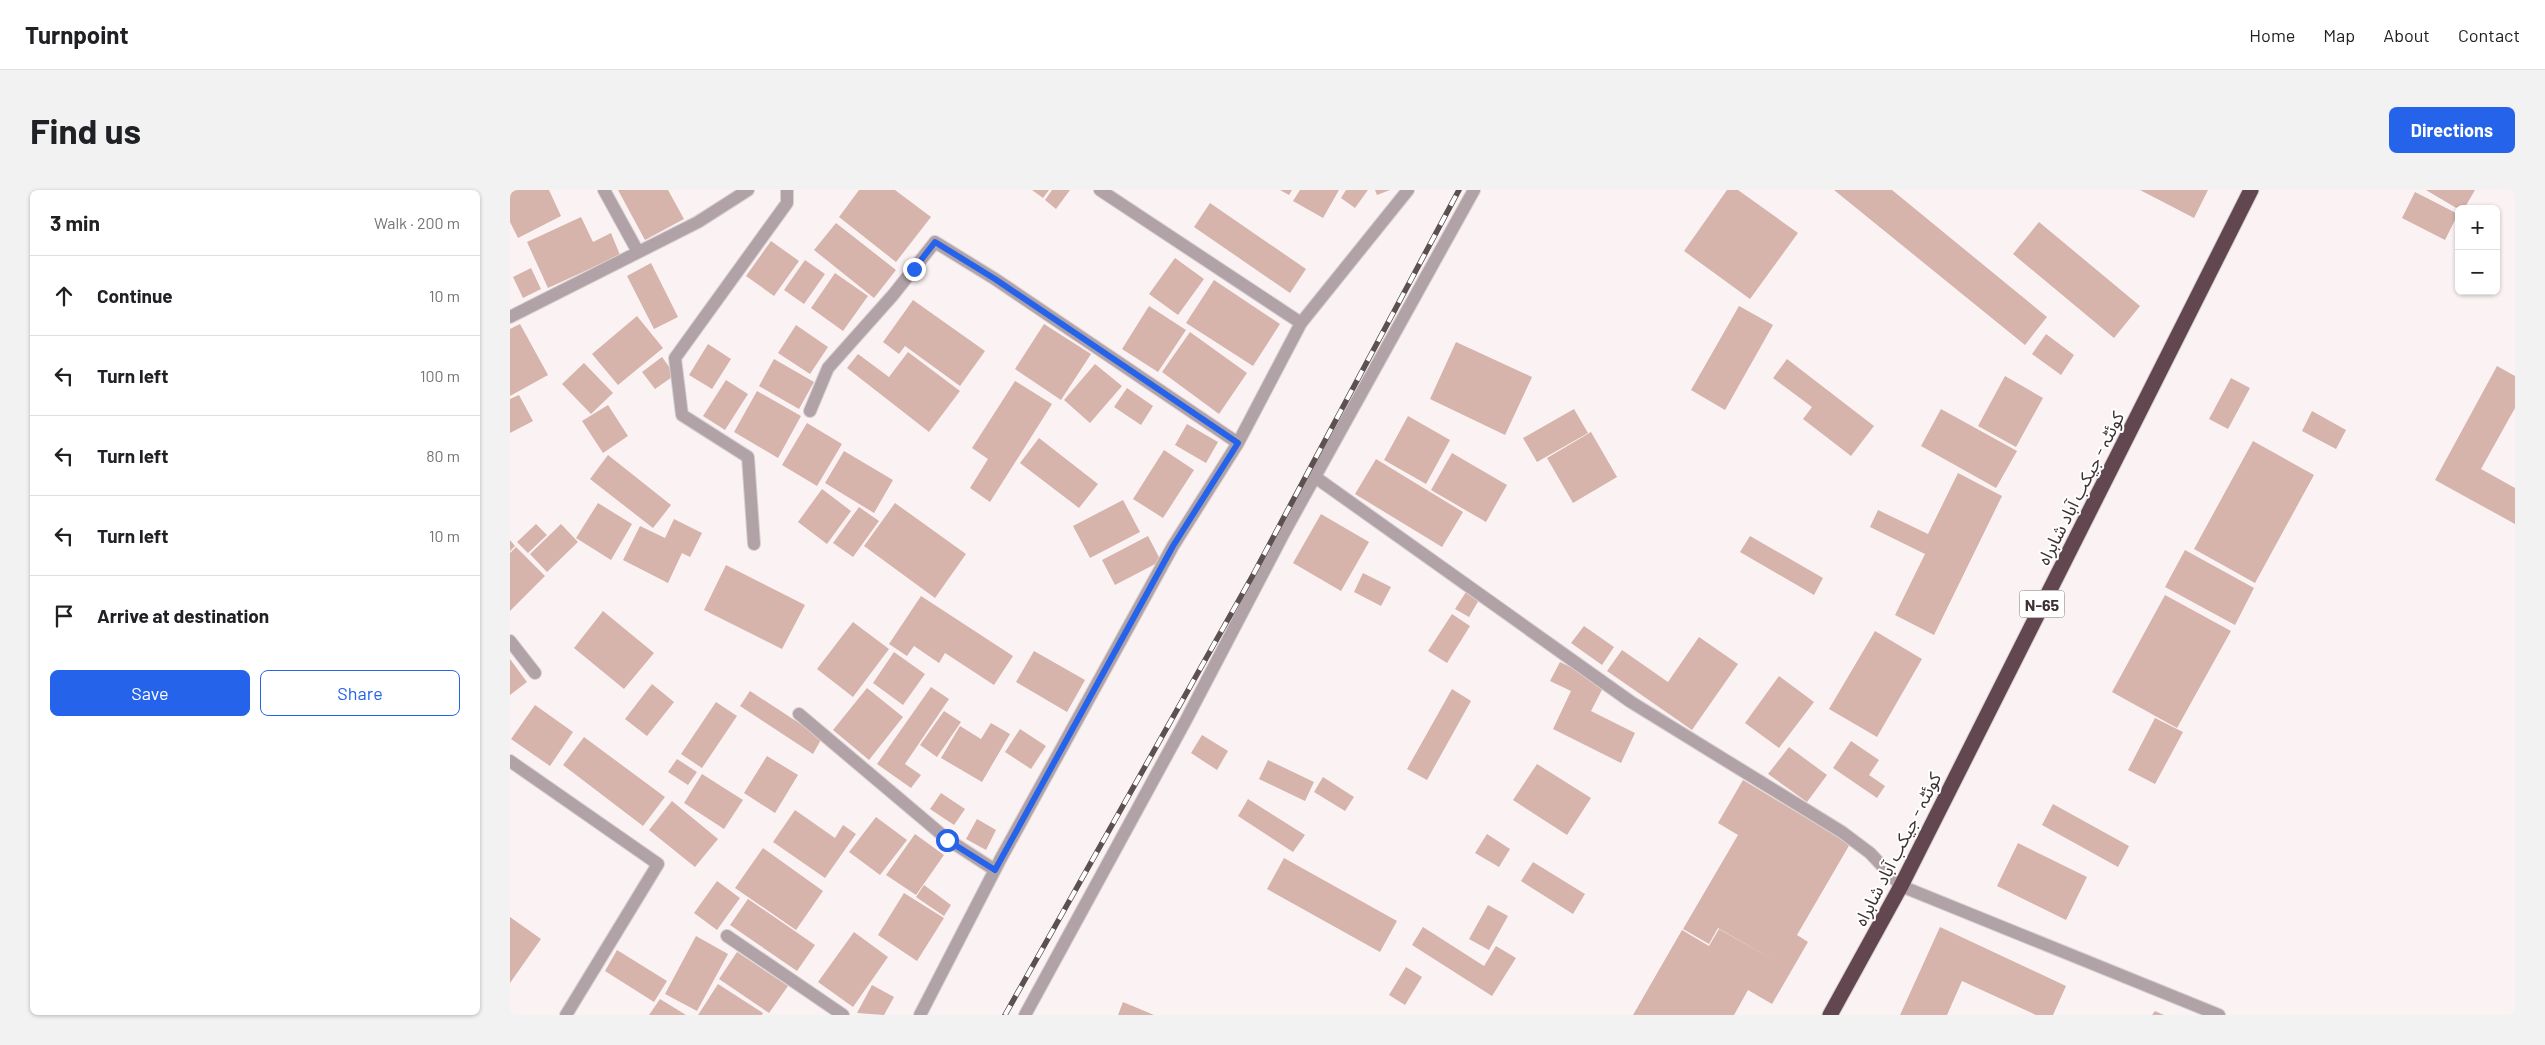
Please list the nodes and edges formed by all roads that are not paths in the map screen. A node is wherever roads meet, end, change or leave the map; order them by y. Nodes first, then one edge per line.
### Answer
1 (604, 190) edge
2 (748, 190) edge
3 (787, 190) edge
4 (1100, 190) edge
5 (1408, 190) edge
6 (1474, 190) edge
7 (2251, 190) edge
8 (638, 252) junction
9 (510, 317) edge
10 (1301, 323) junction
11 (810, 411) dead end
12 (1238, 443) junction
13 (1315, 477) junction
14 (754, 544) dead end
15 (510, 641) edge
16 (535, 673) dead end
17 (799, 714) dead end
18 (510, 761) edge
19 (995, 870) junction
20 (1900, 886) junction
21 (727, 936) dead end
22 (566, 1015) edge
23 (843, 1015) edge
24 (920, 1015) edge
25 (1024, 1015) edge
26 (1830, 1015) edge
27 (2219, 1015) edge

1 - 8 street
2 - 8 street
3 - 14 street
4 - 10 street
5 - 10 street
6 - 13 street
7 - 20 highway, کوئٹہ - جیکب آباد شاہراہ / N-65
8 - 9 street
10 - 12 street
11 - 12 street
12 - 19 street
13 - 20 street
13 - 25 street
15 - 16 street
17 - 19 street
18 - 22 street
19 - 24 street
20 - 26 highway, کوئٹہ - جیکب آباد شاہراہ / N-65
20 - 27 street
21 - 23 street

